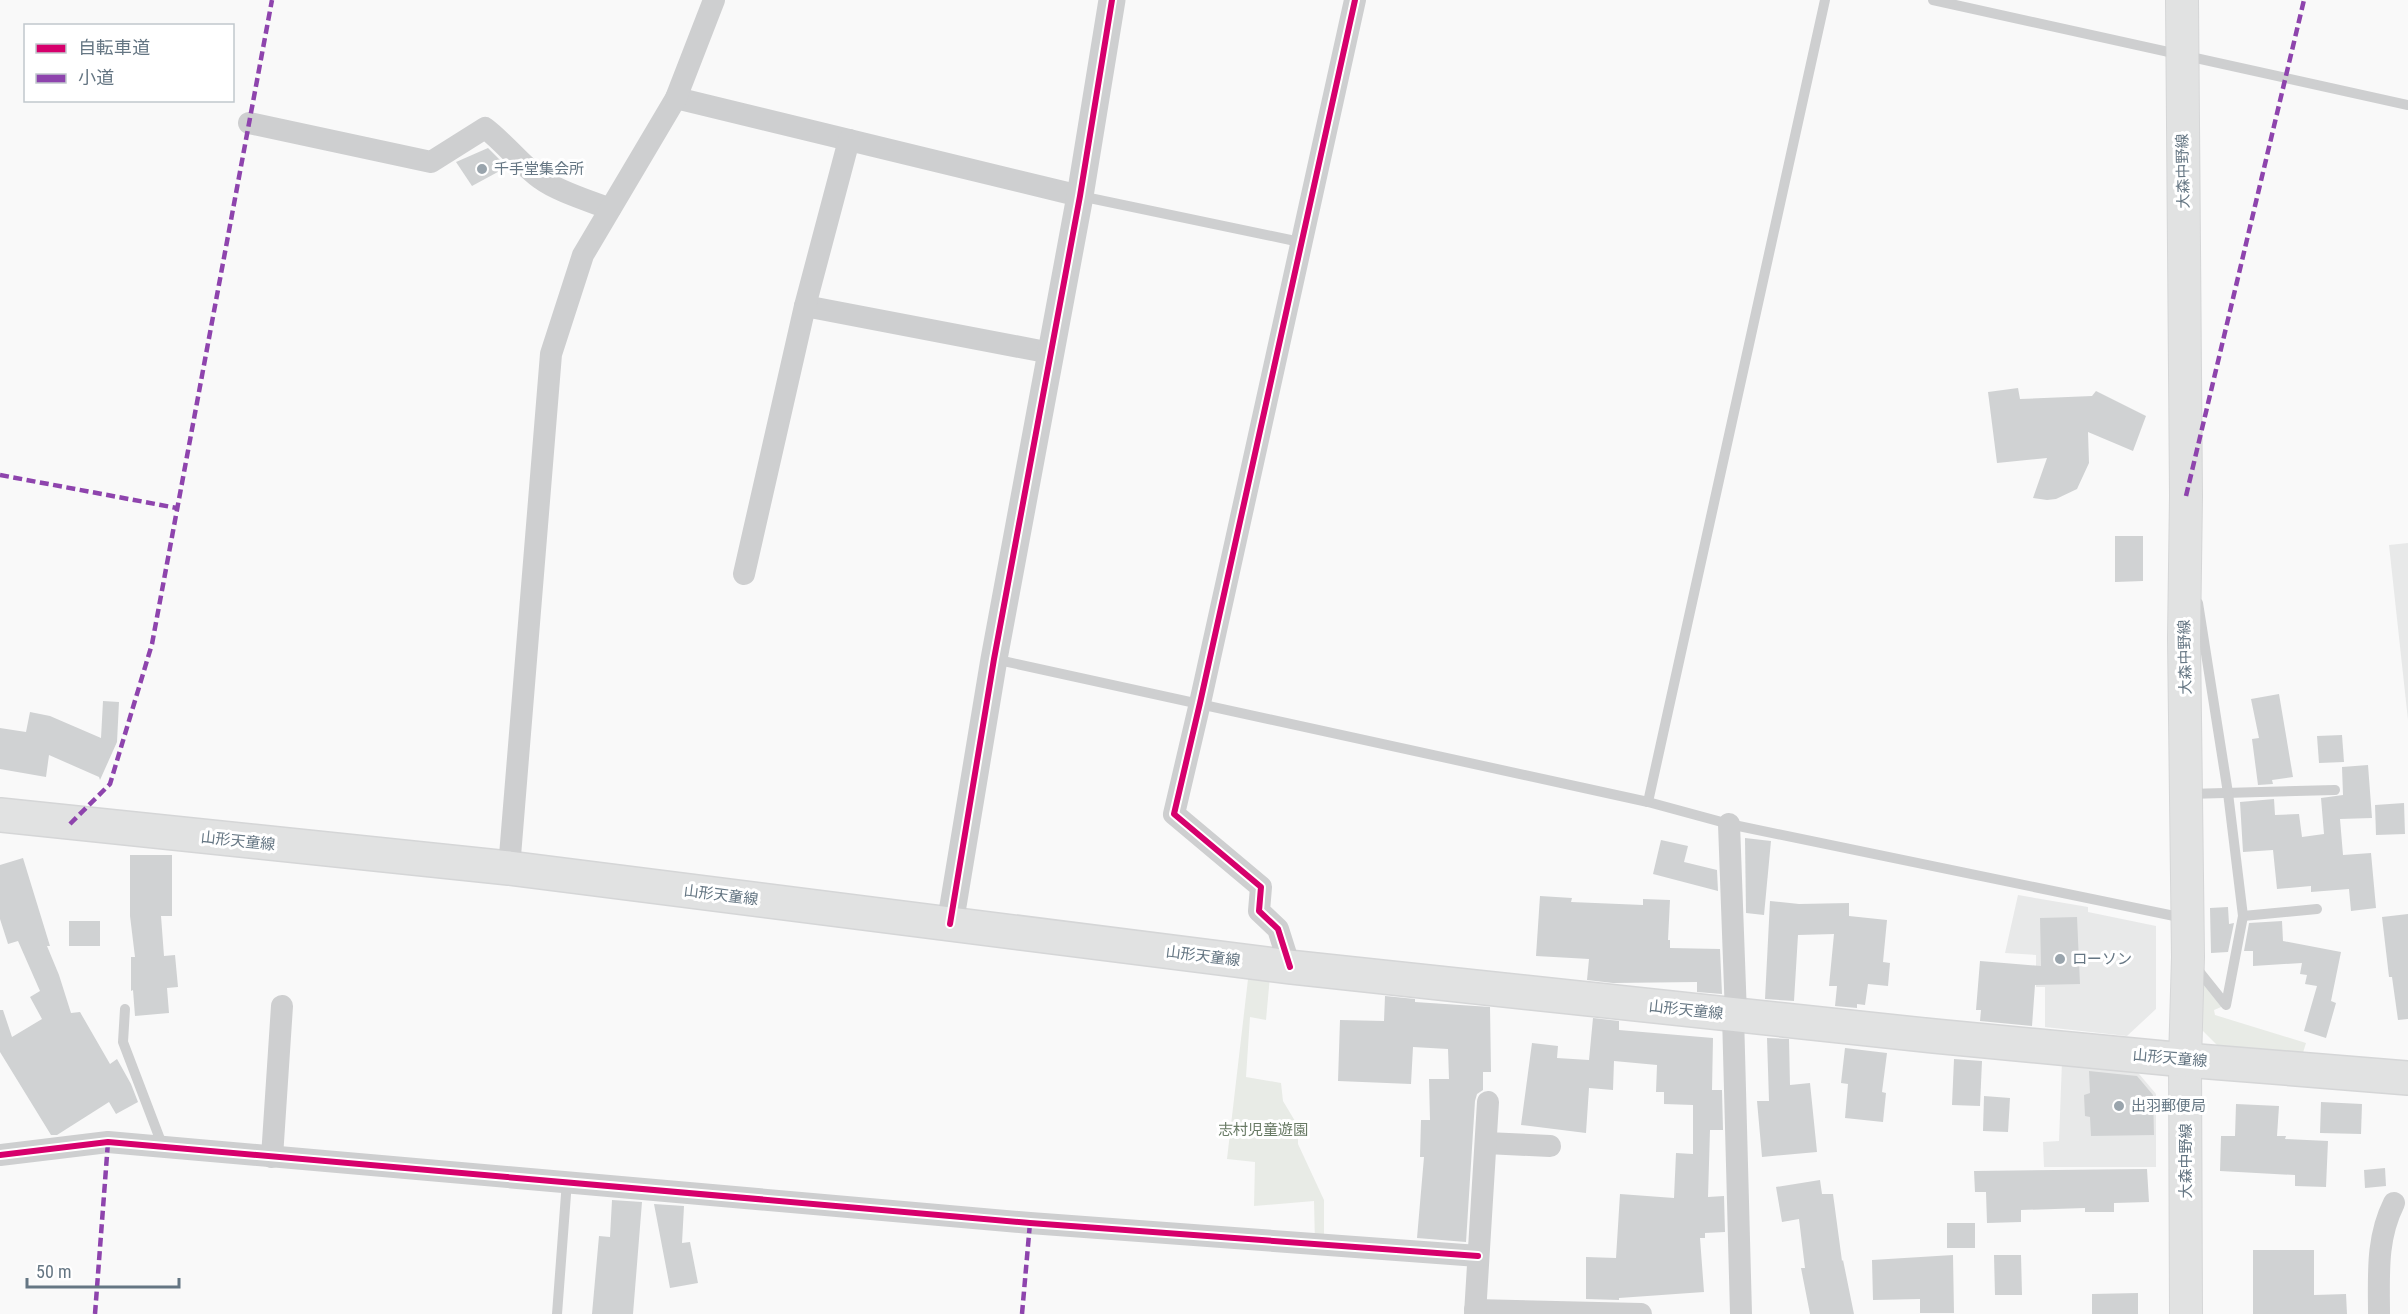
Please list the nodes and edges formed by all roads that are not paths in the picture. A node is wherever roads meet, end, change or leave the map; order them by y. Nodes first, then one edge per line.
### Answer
1 (714, 0) edge
2 (1112, 0) edge
3 (1355, 0) edge
4 (1825, 0) edge
5 (1933, 0) edge
6 (2182, 0) edge
7 (2182, 54) junction
8 (676, 98) junction
9 (2408, 105) edge
10 (249, 123) dead end
11 (849, 140) junction
12 (1080, 196) junction
13 (610, 209) junction
14 (1300, 242) junction
15 (805, 306) junction
16 (1051, 353) junction
17 (2186, 525) junction
18 (744, 574) dead end
19 (994, 659) junction
20 (1200, 703) junction
21 (2335, 789) dead end
22 (2229, 793) junction
23 (2187, 794) junction
24 (1648, 802) junction
25 (0, 815) edge
26 (1729, 824) junction
27 (509, 868) junction
28 (2317, 909) dead end
29 (2243, 916) junction
30 (2188, 919) junction
31 (950, 924) junction
32 (2188, 957) junction
33 (1290, 967) junction
34 (282, 1006) dead end
35 (125, 1009) dead end
36 (1734, 1015) junction
37 (2185, 1060) junction
38 (2408, 1077) edge
39 (1488, 1102) dead end
40 (1486, 1143) junction
41 (1550, 1146) dead end
42 (162, 1147) junction
43 (0, 1155) edge
44 (272, 1157) junction
45 (567, 1181) junction
46 (2394, 1203) dead end
47 (1478, 1256) junction
48 (1475, 1312) edge
49 (557, 1314) edge
50 (1641, 1314) edge
51 (1741, 1314) edge
52 (2186, 1314) edge
53 (2379, 1314) edge

1 - 8 street
2 - 12 street
3 - 14 street
4 - 24 lane
5 - 7 lane
6 - 7 main road, 大森中野線
7 - 9 lane
7 - 17 main road, 大森中野線
8 - 11 street
8 - 13 street
10 - 13 street
11 - 12 street
11 - 15 street
12 - 14 lane
12 - 16 street
13 - 27 street
14 - 20 street
15 - 16 street
15 - 18 street
16 - 19 street
17 - 22 lane
17 - 23 main road, 大森中野線
19 - 20 lane
19 - 31 street
20 - 24 lane
20 - 33 street
21 - 22 lane
22 - 23 lane
22 - 29 lane
23 - 30 main road, 大森中野線
24 - 26 lane
25 - 27 main road, 山形天童線
26 - 30 lane
26 - 36 street
27 - 31 main road, 山形天童線
28 - 29 lane
29 - 32 lane
30 - 32 main road, 大森中野線
31 - 33 main road, 山形天童線
32 - 37 main road, 大森中野線
33 - 36 main road, 山形天童線
34 - 44 street
35 - 42 lane
36 - 37 main road, 山形天童線
36 - 51 street
37 - 38 main road, 山形天童線
37 - 52 main road, 大森中野線
39 - 40 street
40 - 41 street
40 - 47 street
42 - 43 street
42 - 44 street
44 - 45 street
45 - 47 street
45 - 49 lane
46 - 53 street
47 - 48 street
48 - 50 street

